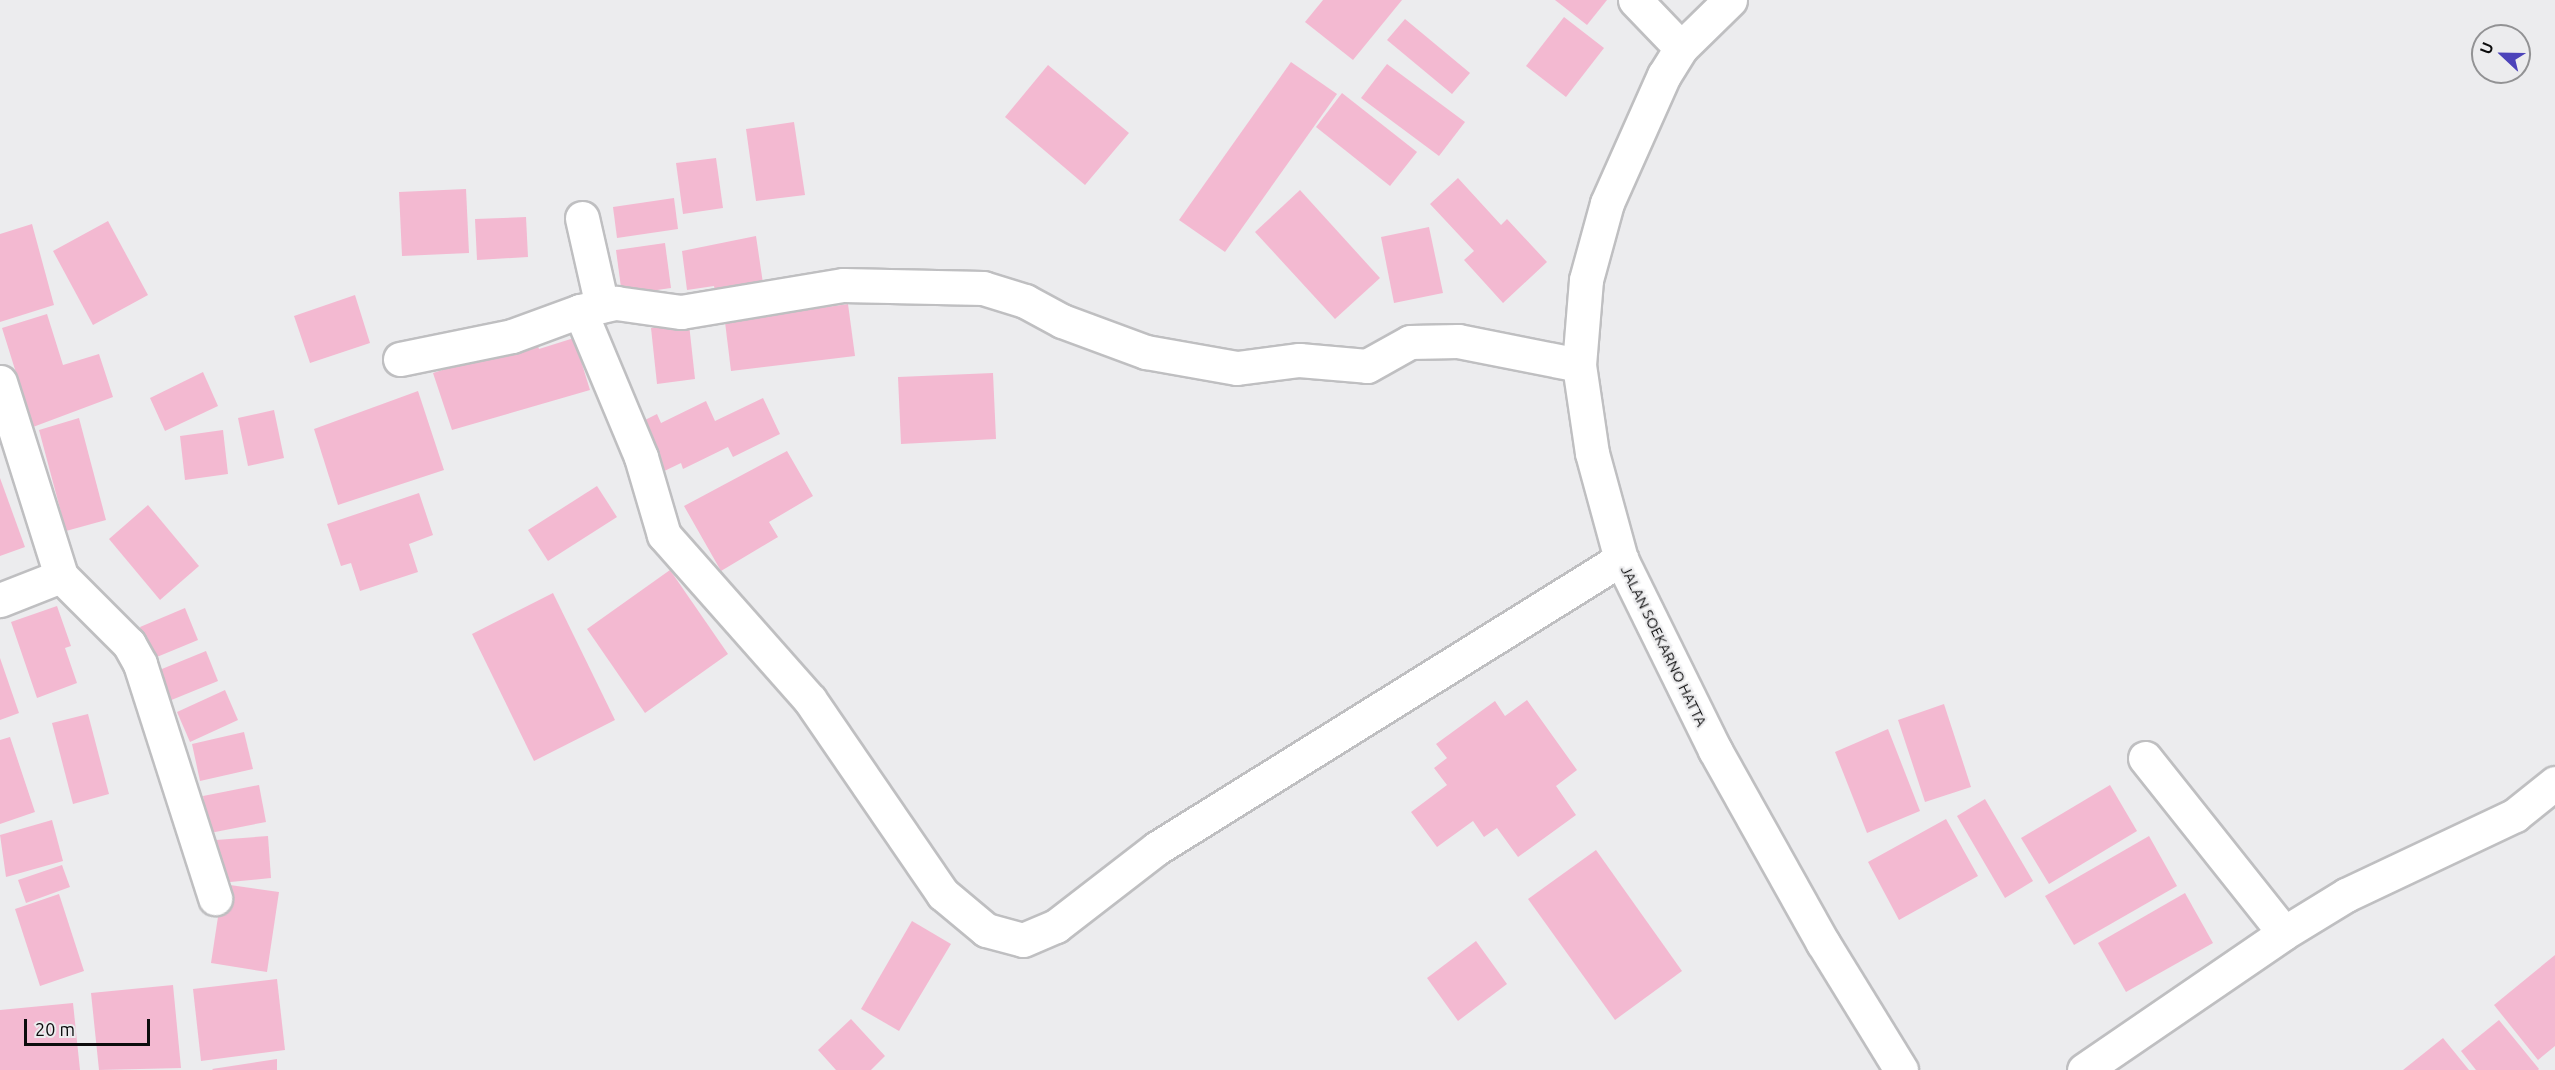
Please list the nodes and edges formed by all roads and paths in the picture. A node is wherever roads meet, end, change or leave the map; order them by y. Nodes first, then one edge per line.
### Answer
1 (1635, 0) edge
2 (1730, 0) edge
3 (1682, 48) junction
4 (582, 218) dead end
5 (591, 308) junction
6 (400, 359) dead end
7 (1579, 365) junction
8 (0, 382) edge
9 (1622, 559) junction
10 (61, 576) junction
11 (0, 600) edge
12 (2145, 758) dead end
13 (2555, 783) edge
14 (215, 898) dead end
15 (2284, 933) junction
16 (1901, 1070) edge
17 (2084, 1070) edge

1 - 3 street
2 - 3 street, JALAN SOEKARNO HATTA
3 - 7 street, JALAN SOEKARNO HATTA
4 - 5 street
5 - 6 street
5 - 7 street
5 - 9 street
7 - 9 street, JALAN SOEKARNO HATTA
8 - 10 street
9 - 16 street, JALAN SOEKARNO HATTA
10 - 11 street
10 - 14 street
12 - 15 street
13 - 15 street
15 - 17 street

